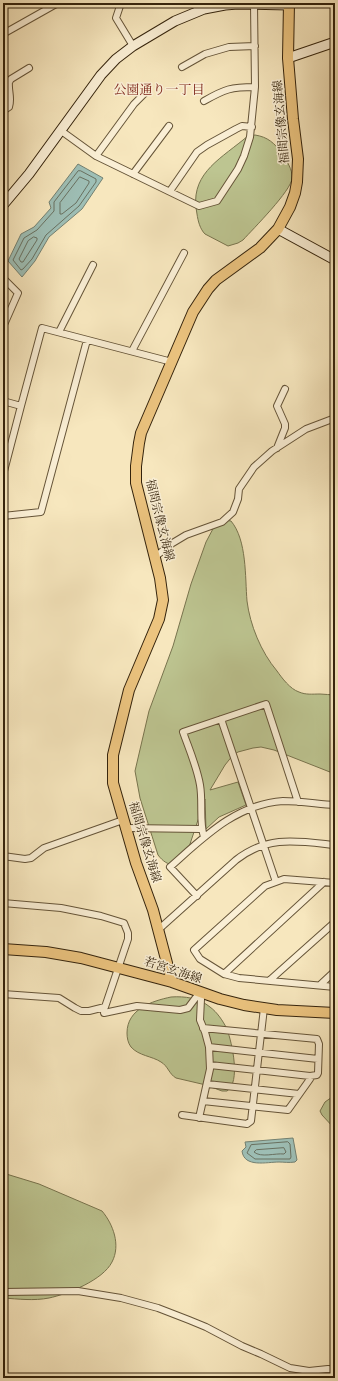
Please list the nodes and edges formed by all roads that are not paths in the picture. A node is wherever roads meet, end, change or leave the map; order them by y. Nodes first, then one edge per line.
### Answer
1 (58, 3) edge
2 (121, 3) edge
3 (254, 4) edge
4 (289, 4) edge
5 (3, 34) edge
6 (335, 42) edge
7 (133, 46) junction
8 (255, 46) junction
9 (288, 58) junction
10 (182, 67) dead end
11 (29, 68) dead end
12 (255, 87) junction
13 (145, 93) dead end
14 (204, 101) dead end
15 (3, 111) edge
16 (169, 126) dead end
17 (252, 127) junction
18 (60, 130) junction
19 (96, 156) junction
20 (133, 174) junction
21 (170, 192) junction
22 (3, 205) edge
23 (282, 231) junction
24 (184, 253) dead end
25 (335, 260) edge
26 (93, 265) dead end
27 (3, 278) edge
28 (3, 327) edge
29 (58, 332) junction
30 (87, 340) junction
31 (132, 351) junction
32 (172, 362) junction
33 (284, 389) dead end
34 (3, 401) edge
35 (21, 406) junction
36 (335, 418) edge
37 (277, 448) junction
38 (3, 475) edge
39 (3, 516) edge
40 (155, 556) junction
41 (221, 719) junction
42 (298, 802) junction
43 (335, 805) edge
44 (252, 809) junction
45 (125, 824) junction
46 (201, 829) junction
47 (204, 837) junction
48 (264, 844) junction
49 (335, 845) edge
50 (3, 856) edge
51 (276, 882) junction
52 (324, 882) junction
53 (335, 883) edge
54 (197, 896) junction
55 (3, 903) edge
56 (335, 922) edge
57 (158, 930) junction
58 (3, 949) edge
59 (119, 968) junction
60 (335, 971) edge
61 (224, 974) junction
62 (270, 980) junction
63 (172, 982) junction
64 (320, 985) junction
65 (335, 987) edge
66 (200, 992) junction
67 (3, 994) edge
68 (264, 1008) junction
69 (104, 1012) dead end
70 (335, 1013) edge
71 (203, 1028) junction
72 (261, 1034) junction
73 (209, 1047) junction
74 (259, 1053) junction
75 (318, 1059) junction
76 (210, 1065) junction
77 (257, 1070) junction
78 (310, 1076) junction
79 (207, 1084) junction
80 (255, 1089) junction
81 (299, 1094) junction
82 (203, 1101) junction
83 (253, 1106) junction
84 (182, 1115) dead end
85 (199, 1118) junction
86 (3, 1292) edge
87 (335, 1370) edge

1 - 5 street
2 - 7 street
3 - 4 street
3 - 7 street
3 - 8 street
4 - 9 main road, 福間宗像玄海線
6 - 9 street
7 - 18 street
8 - 10 street
8 - 12 street
9 - 23 main road, 福間宗像玄海線
11 - 15 street
12 - 14 street
12 - 17 street
13 - 19 street
16 - 20 street
17 - 21 street
17 - 21 street
18 - 19 street
18 - 22 street
19 - 20 street
20 - 21 street
23 - 25 street
23 - 32 main road, 福間宗像玄海線
24 - 31 street
26 - 29 street
27 - 28 street
29 - 30 street
29 - 35 street
30 - 31 street
30 - 39 street
31 - 32 street
32 - 40 main road, 福間宗像玄海線
33 - 37 street
34 - 35 street
35 - 38 street
36 - 37 street
37 - 40 street
40 - 45 main road, 福間宗像玄海線
41 - 42 street
41 - 44 street
41 - 46 street
42 - 43 street
42 - 44 street
44 - 47 street
44 - 48 street
45 - 46 street
45 - 50 street
45 - 57 main road, 福間宗像玄海線
46 - 47 street
47 - 54 street
48 - 49 street
48 - 51 street
48 - 54 street
51 - 52 street
51 - 61 street
52 - 53 street
52 - 61 street
54 - 57 street
55 - 59 street
56 - 62 street
57 - 63 main road, 福間宗像玄海線
58 - 59 main road, 若宮玄海線
59 - 63 main road, 若宮玄海線
59 - 67 street
60 - 64 street
61 - 62 street
62 - 64 street
63 - 66 main road, 若宮玄海線
64 - 65 street
66 - 68 main road, 若宮玄海線
66 - 69 street
66 - 71 street
68 - 70 main road, 若宮玄海線
68 - 72 street
71 - 72 street
71 - 73 street
72 - 74 street
72 - 75 street
73 - 74 street
73 - 76 street
74 - 75 street
74 - 77 street
75 - 78 street
76 - 77 street
76 - 79 street
77 - 78 street
77 - 80 street
78 - 81 street
79 - 80 street
79 - 82 street
80 - 81 street
80 - 83 street
81 - 83 street
82 - 83 street
82 - 85 street
83 - 85 street
84 - 85 street
86 - 87 street

